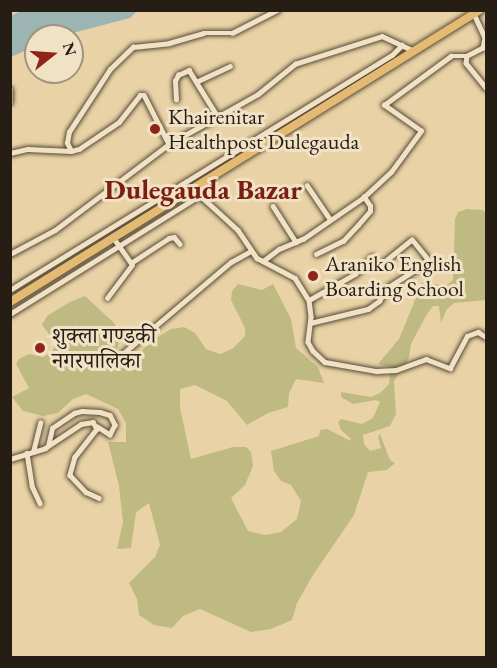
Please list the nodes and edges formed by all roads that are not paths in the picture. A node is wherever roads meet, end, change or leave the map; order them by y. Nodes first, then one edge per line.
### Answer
1 (277, 10) edge
2 (477, 12) edge
3 (402, 45) junction
4 (414, 51) junction
5 (467, 56) junction
6 (230, 66) dead end
7 (198, 81) junction
8 (486, 88) edge
9 (10, 89) edge
10 (176, 100) dead end
11 (10, 102) edge
12 (218, 117) junction
13 (169, 144) junction
14 (71, 151) junction
15 (10, 153) edge
16 (307, 185) dead end
17 (196, 193) junction
18 (364, 197) junction
19 (273, 206) dead end
20 (330, 219) junction
21 (114, 238) junction
22 (296, 242) junction
23 (180, 244) dead end
24 (119, 246) junction
25 (251, 251) junction
26 (10, 254) edge
27 (316, 254) dead end
28 (372, 256) dead end
29 (263, 261) junction
30 (131, 263) junction
31 (381, 265) dead end
32 (10, 290) edge
33 (107, 298) dead end
34 (309, 300) junction
35 (10, 302) edge
36 (10, 314) edge
37 (310, 323) junction
38 (486, 338) edge
39 (120, 356) dead end
40 (40, 423) dead end
41 (97, 428) junction
42 (48, 446) junction
43 (30, 453) junction
44 (10, 459) edge
45 (99, 498) dead end
46 (40, 503) dead end

1 - 14 street
2 - 4 highway
2 - 5 street
3 - 4 street
3 - 12 street
3 - 32 street
4 - 17 highway
5 - 8 street
5 - 18 street
6 - 7 street
7 - 10 street
7 - 12 street
9 - 11 street
12 - 13 street
13 - 14 street
13 - 26 street
14 - 15 street
16 - 20 street
17 - 21 highway
17 - 24 street
17 - 25 street
18 - 20 street
18 - 27 street
19 - 22 street
20 - 22 street
21 - 24 street
21 - 35 highway
22 - 29 street
23 - 30 street
24 - 30 street
24 - 36 street
25 - 29 street
25 - 39 street
28 - 34 street
29 - 34 street
30 - 33 street
31 - 37 street
34 - 37 street
37 - 38 street
40 - 43 street
41 - 42 street
41 - 42 street
41 - 45 street
42 - 43 street
43 - 44 street
43 - 46 street

